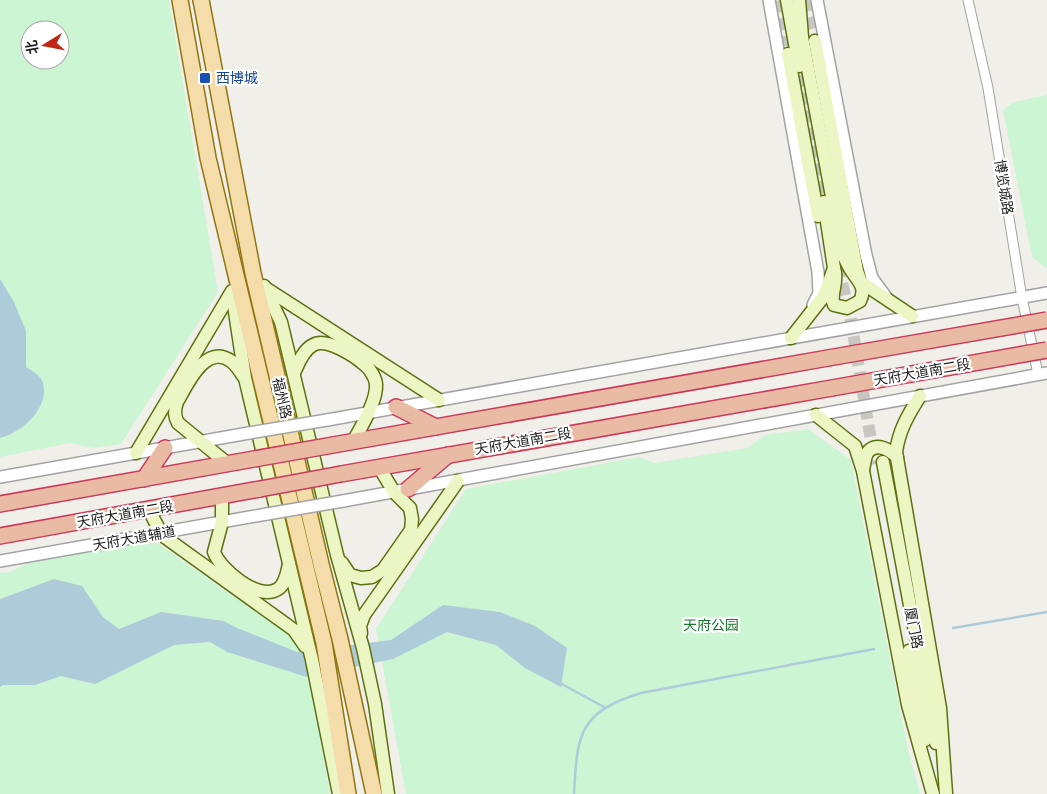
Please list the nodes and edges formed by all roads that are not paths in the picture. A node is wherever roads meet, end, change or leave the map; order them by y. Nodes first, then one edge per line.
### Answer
1 (180, 0) edge
2 (201, 0) edge
3 (769, 0) edge
4 (787, 0) edge
5 (799, 0) edge
6 (817, 0) edge
7 (968, 0) edge
8 (816, 41) tunnel mouth
9 (786, 46) tunnel mouth
10 (208, 158) junction
11 (233, 166) junction
12 (834, 268) junction
13 (861, 282) junction
14 (264, 286) junction
15 (232, 292) junction
16 (1047, 293) edge
17 (824, 296) junction
18 (1022, 298) junction
19 (887, 299) junction
20 (809, 313) junction
21 (912, 316) junction
22 (1047, 318) edge
23 (791, 338) junction
24 (1047, 351) edge
25 (294, 373) junction
26 (1042, 374) edge
27 (245, 378) junction
28 (920, 396) junction
29 (439, 400) junction
30 (396, 407) junction
31 (367, 412) junction
32 (816, 415) junction
33 (436, 427) junction
34 (200, 442) junction
35 (354, 442) junction
36 (165, 448) junction
37 (136, 453) junction
38 (449, 454) junction
39 (897, 457) junction
40 (228, 464) junction
41 (379, 467) junction
42 (863, 471) junction
43 (0, 477) edge
44 (144, 479) junction
45 (458, 480) junction
46 (401, 491) junction
47 (222, 497) junction
48 (0, 504) edge
49 (149, 510) junction
50 (222, 522) junction
51 (161, 533) junction
52 (0, 536) edge
53 (337, 555) junction
54 (0, 561) edge
55 (289, 562) junction
56 (363, 648) junction
57 (312, 660) junction
58 (339, 794) edge
59 (348, 794) edge
60 (374, 794) edge
61 (388, 794) edge
62 (933, 794) edge
63 (946, 794) edge

1 - 10 main road, 福州路
2 - 11 main road, 福州路
3 - 20 street
4 - 12 main road
5 - 13 main road
6 - 19 street
7 - 18 street, 博览城路
8 - 13 main road
9 - 17 main road
10 - 15 main road
10 - 59 main road, 福州路
11 - 14 main road
11 - 60 main road, 福州路
12 - 13 main road
12 - 17 main road
13 - 19 main road
14 - 25 main road
14 - 29 main road
15 - 27 main road
15 - 37 main road
16 - 18 street
17 - 20 main road
18 - 21 street
18 - 26 street, 博览城路
19 - 21 main road
20 - 23 main road
21 - 23 street
22 - 33 highway, 天府大道南二段, bridge
23 - 29 street
24 - 38 highway, 天府大道南二段, bridge
25 - 31 main road
25 - 53 main road
26 - 28 street, 天府大道辅道
27 - 34 main road
27 - 55 main road
28 - 32 street, 天府大道辅道
28 - 39 main road
29 - 30 street
30 - 31 street
30 - 33 highway
31 - 34 street, bridge
31 - 35 main road
32 - 42 main road
32 - 45 street, 天府大道辅道
33 - 35 highway, 天府大道南二段
34 - 36 street
34 - 40 main road
35 - 40 highway, 天府大道南二段, bridge
36 - 37 street
36 - 44 highway
37 - 43 street
38 - 41 highway, 天府大道南二段
38 - 46 highway
39 - 42 main road
39 - 63 main road
40 - 44 highway, 天府大道南二段
41 - 46 main road
41 - 47 highway, 天府大道南二段, bridge
42 - 62 main road
44 - 48 highway, 天府大道南二段
45 - 46 street, 天府大道辅道
45 - 56 main road
46 - 50 street, 天府大道辅道, bridge
46 - 53 main road
47 - 49 highway, 天府大道南二段
47 - 50 main road
49 - 51 main road
49 - 52 highway, 天府大道南二段
50 - 51 street, 天府大道辅道
50 - 55 main road
51 - 54 street, 天府大道辅道
51 - 57 main road
53 - 56 main road
55 - 57 main road
56 - 61 main road
57 - 58 main road
62 - 63 main road, 厦门路

